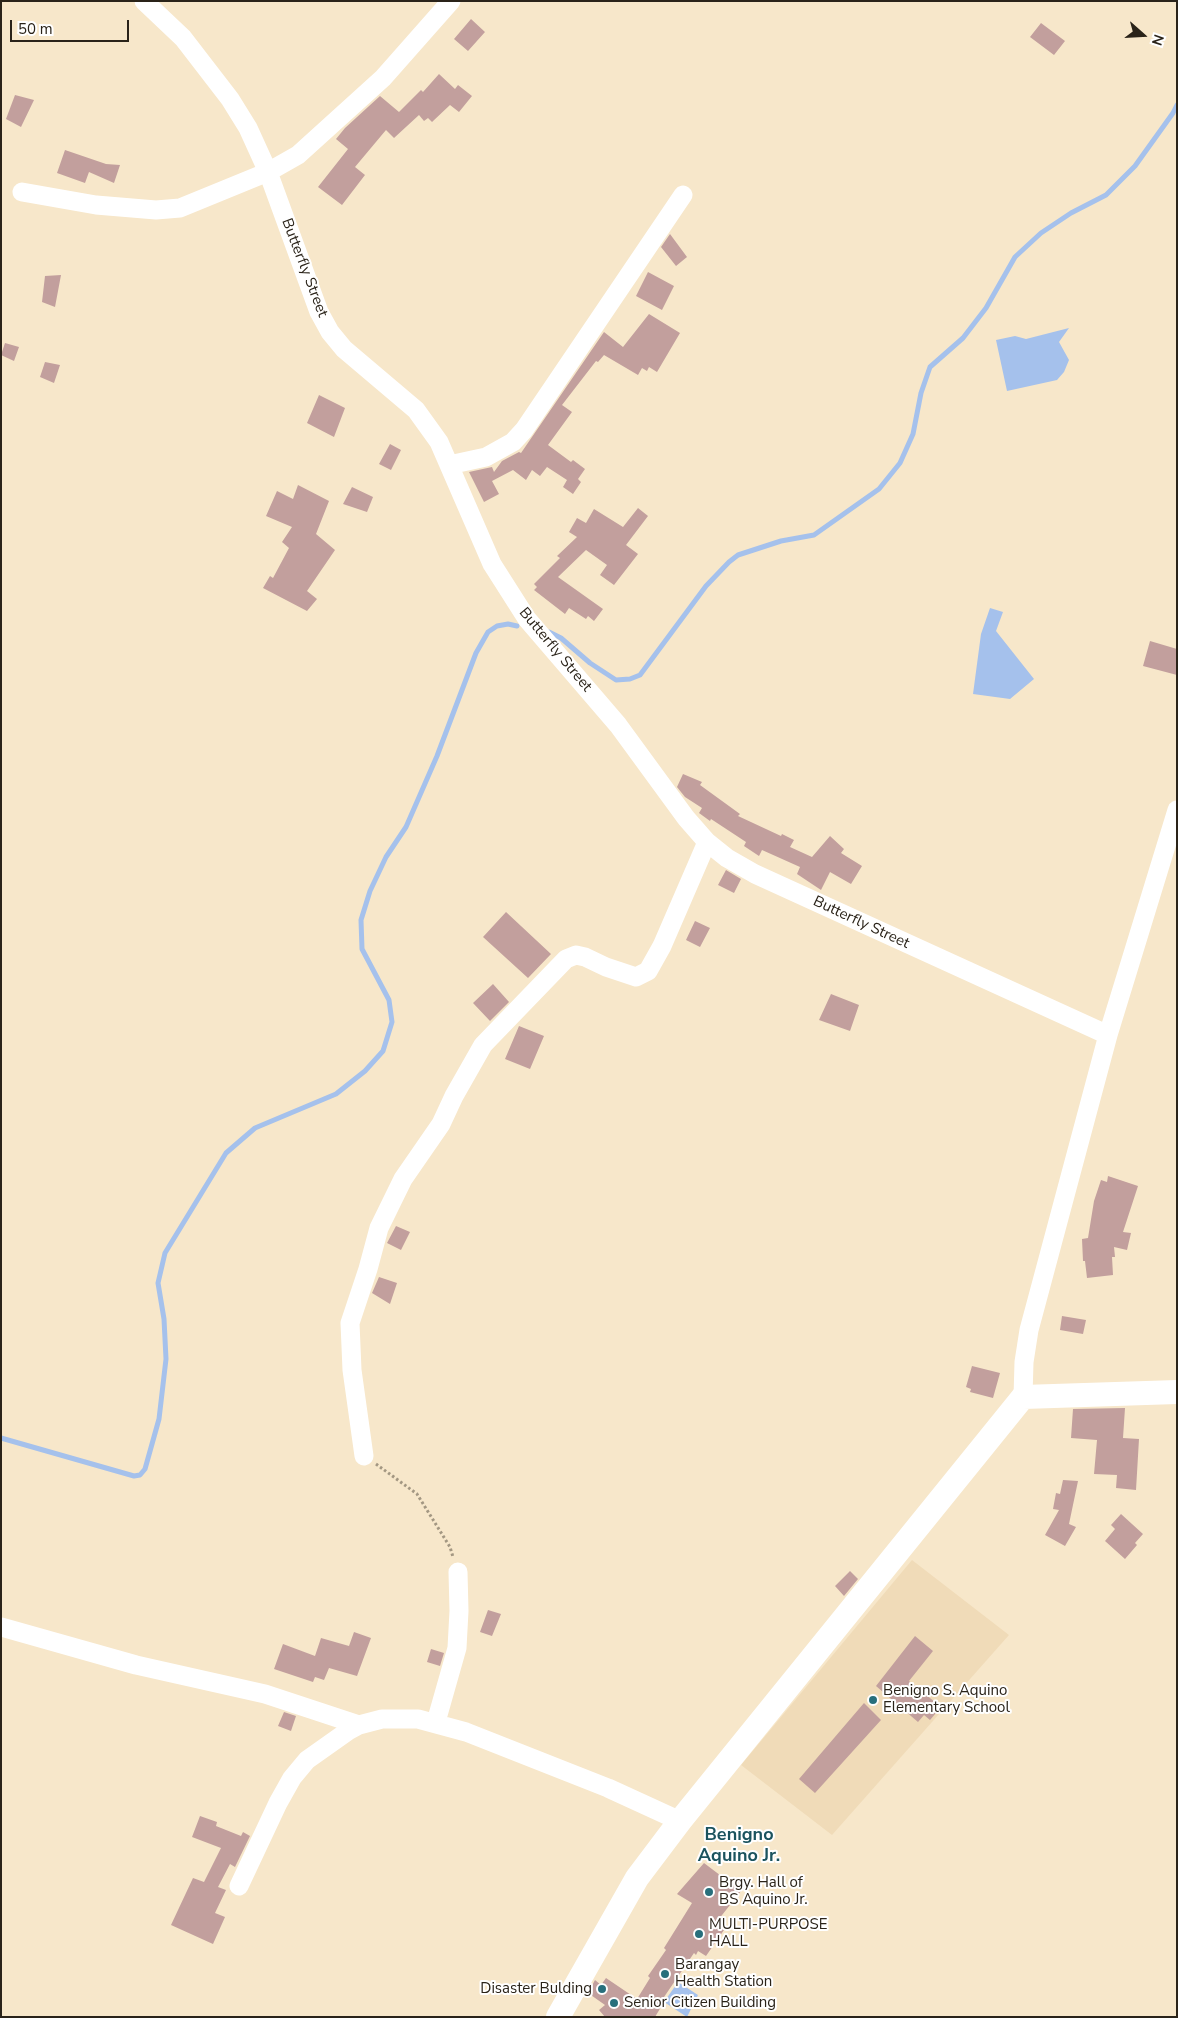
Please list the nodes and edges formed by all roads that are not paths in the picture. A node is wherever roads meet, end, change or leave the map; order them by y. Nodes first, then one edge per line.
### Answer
1 (144, 1) edge
2 (451, 1) edge
3 (268, 172) junction
4 (22, 192) dead end
5 (683, 195) dead end
6 (449, 464) junction
7 (1177, 810) edge
8 (707, 842) junction
9 (1108, 1035) junction
10 (1177, 1392) edge
11 (1023, 1397) junction
12 (364, 1456) road end
13 (458, 1572) road end
14 (1, 1627) edge
15 (436, 1722) junction
16 (359, 1725) junction
17 (680, 1821) junction
18 (239, 1886) dead end
19 (558, 2017) edge

1 - 3 street, Butterfly Street
2 - 3 street
3 - 4 street
3 - 6 street, Butterfly Street
5 - 6 street
6 - 8 street, Butterfly Street
7 - 9 street
8 - 9 street, Butterfly Street
8 - 12 street
9 - 11 street
10 - 11 street
11 - 17 street
13 - 15 street
14 - 16 street
15 - 16 street
15 - 17 street
16 - 18 street
17 - 19 street

